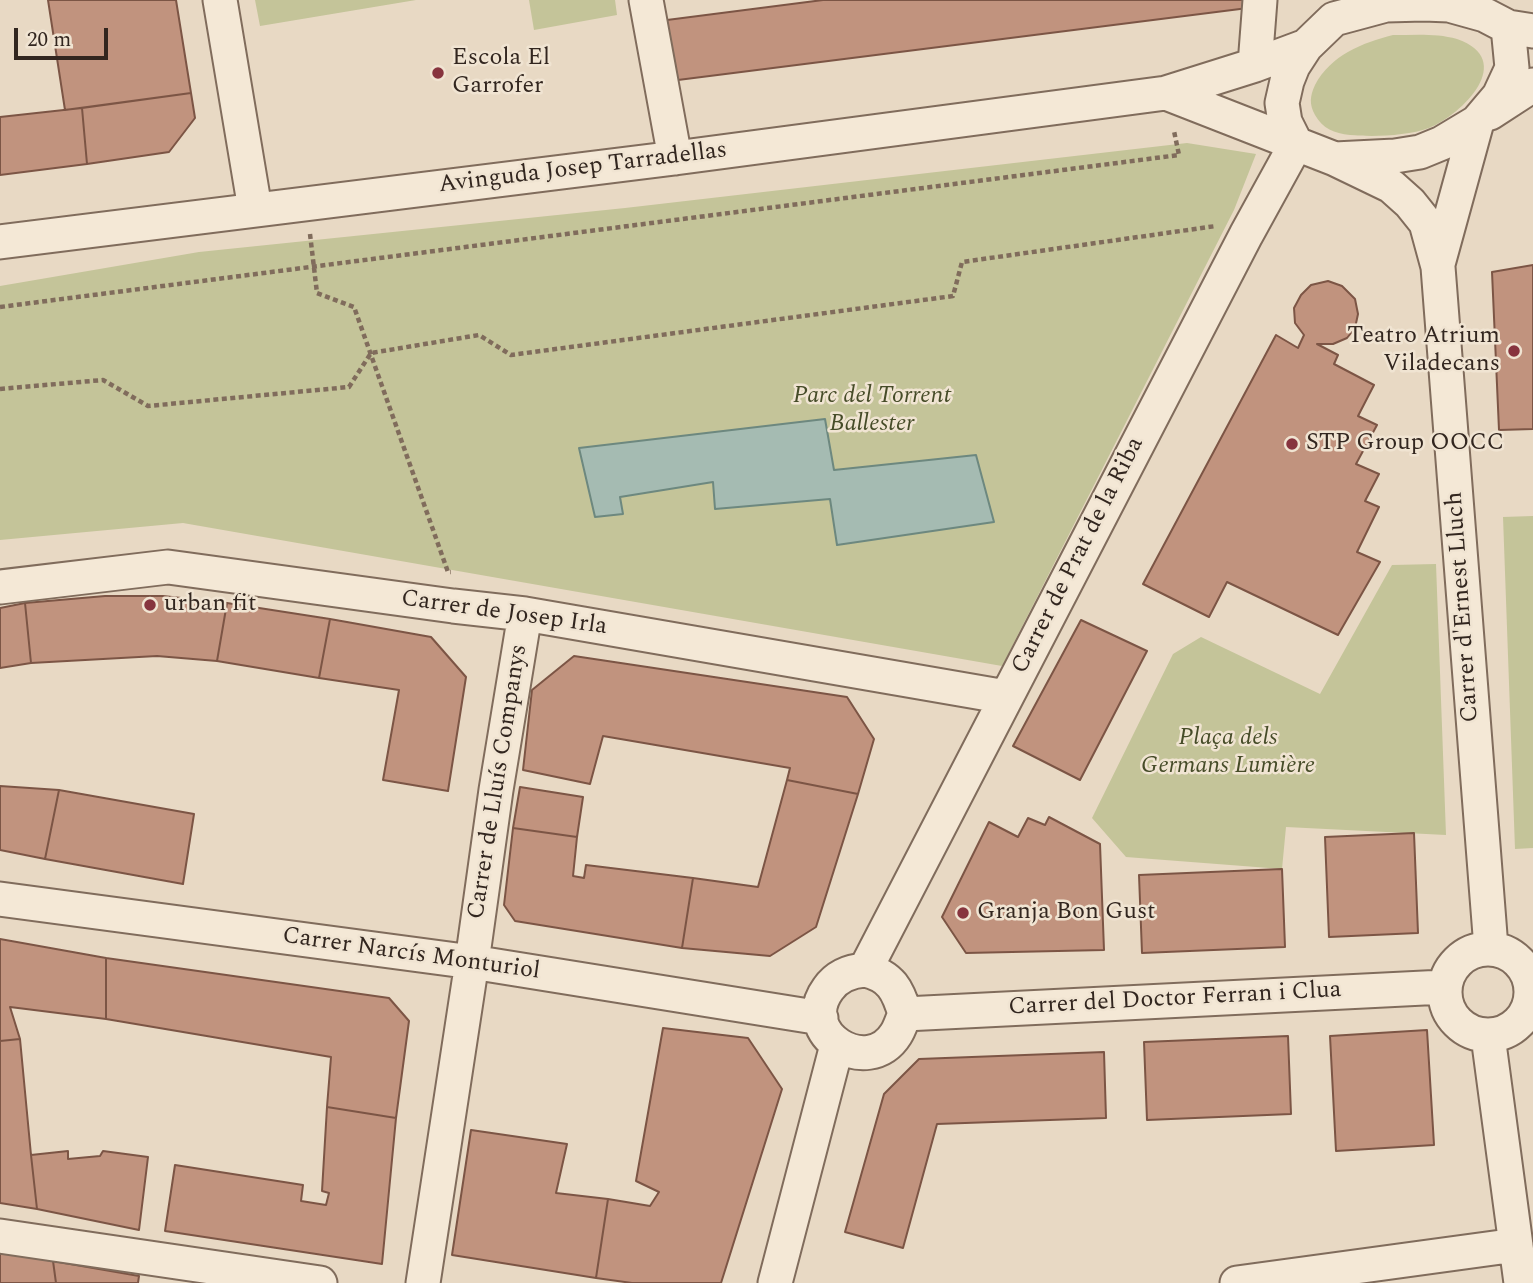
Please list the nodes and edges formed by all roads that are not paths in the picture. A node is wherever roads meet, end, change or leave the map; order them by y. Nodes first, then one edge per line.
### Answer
1 (220, 0) edge
2 (646, 0) edge
3 (1260, 0) edge
4 (1339, 9) edge
5 (1500, 18) edge
6 (1306, 46) junction
7 (1255, 65) junction
8 (1533, 85) edge
9 (1166, 93) junction
10 (1477, 122) junction
11 (1296, 144) junction
12 (675, 158) junction
13 (1335, 159) junction
14 (255, 209) junction
15 (0, 242) edge
16 (1438, 267) junction
17 (0, 587) edge
18 (525, 614) junction
19 (1006, 697) junction
20 (0, 899) edge
21 (1491, 948) junction
22 (472, 962) junction
23 (865, 970) junction
24 (1444, 986) junction
25 (1533, 991) edge
26 (905, 1014) junction
27 (829, 1031) junction
28 (1488, 1036) junction
29 (0, 1236) edge
30 (1516, 1245) junction
31 (320, 1283) edge
32 (423, 1283) edge
33 (775, 1283) edge
34 (1237, 1283) edge
35 (1521, 1283) edge

1 - 14 street
2 - 12 street
3 - 7 street
4 - 5 street
4 - 6 street
5 - 10 street
6 - 7 street, Avinguda Josep Tarradellas
6 - 11 street
7 - 9 street, Avinguda Josep Tarradellas
8 - 10 street
9 - 11 street, Avinguda Josep Tarradellas
9 - 12 street, Avinguda Josep Tarradellas
10 - 13 street
10 - 16 street, Carrer d'Ernest Lluch
11 - 13 street
11 - 19 street, Carrer de Prat de la Riba
12 - 14 street, Avinguda Josep Tarradellas
13 - 16 street, Carrer d'Ernest Lluch
14 - 15 street, Avinguda Josep Tarradellas
16 - 21 street, Carrer d'Ernest Lluch
17 - 18 street, Carrer de Josep Irla
18 - 19 street, Carrer de Josep Irla
18 - 22 street, Carrer de Lluís Companys
19 - 23 street, Carrer de Prat de la Riba
20 - 22 street, Carrer Narcís Monturiol
21 - 24 street
21 - 25 street
22 - 27 street, Carrer Narcís Monturiol
22 - 32 street, Carrer de Lluís Companys
23 - 26 street
23 - 27 street
24 - 26 street, Carrer del Doctor Ferran i Clua
24 - 28 street
25 - 28 street
26 - 27 street
27 - 33 street
28 - 30 street
29 - 31 street
30 - 34 street
30 - 35 street

